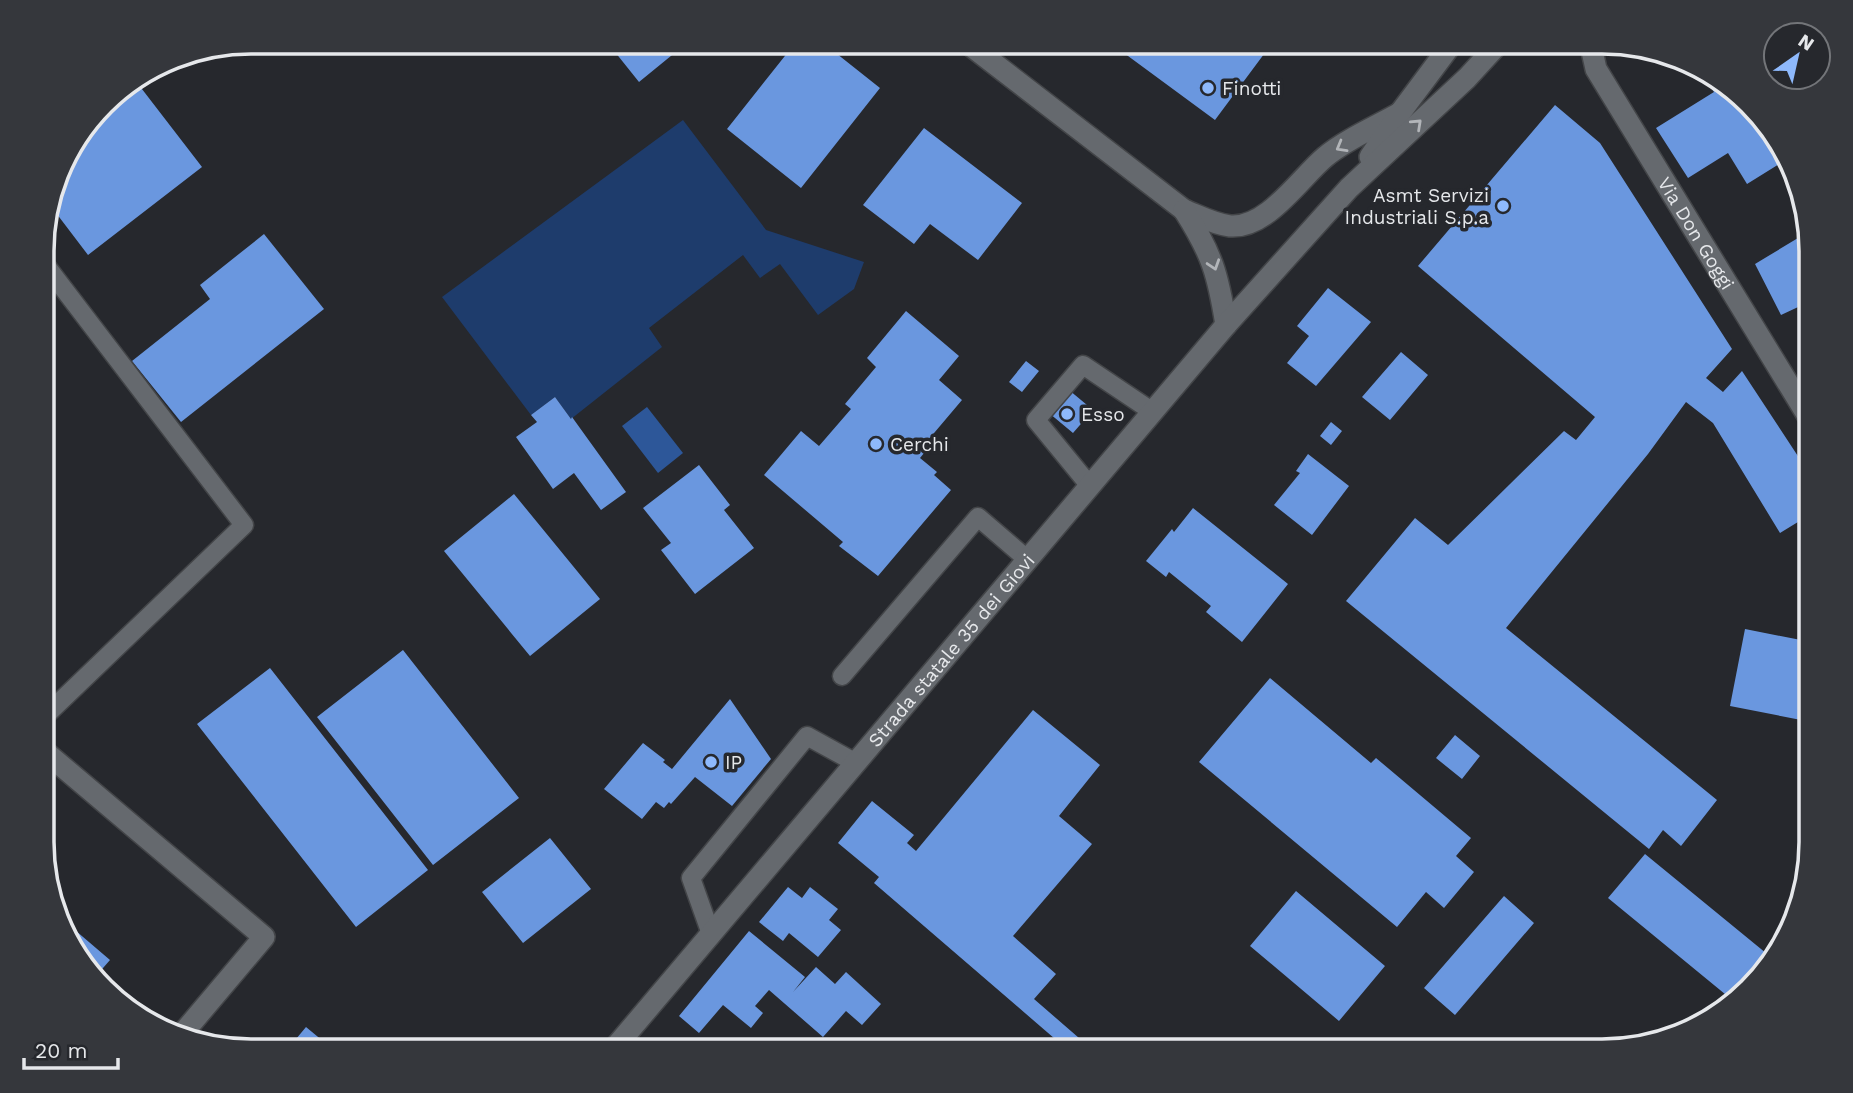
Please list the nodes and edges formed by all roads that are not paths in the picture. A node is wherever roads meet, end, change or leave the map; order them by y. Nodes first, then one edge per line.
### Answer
1 (981, 54) edge
2 (1444, 54) edge
3 (1489, 54) edge
4 (1593, 54) edge
5 (1400, 113) junction
6 (1349, 188) junction
7 (1184, 210) junction
8 (54, 276) edge
9 (1226, 326) junction
10 (1798, 400) edge
11 (1153, 412) junction
12 (1090, 486) junction
13 (1028, 560) junction
14 (842, 676) dead end
15 (54, 707) edge
16 (54, 759) edge
17 (856, 762) junction
18 (711, 933) junction
19 (187, 1028) edge
20 (622, 1039) edge

1 - 7 main road
2 - 5 main road, Strada statale 35 dei Giovi
6 -> 3 main road, Strada statale 35 dei Giovi
4 - 10 main road, Via Don Goggi
5 - 6 main road, Strada statale 35 dei Giovi
5 -> 7 main road
6 - 9 main road, Strada statale 35 dei Giovi
7 -> 9 main road
8 - 15 lane
9 - 11 main road, Strada statale 35 dei Giovi
11 - 12 main road, Strada statale 35 dei Giovi
11 - 12 lane
12 - 13 main road, Strada statale 35 dei Giovi
13 - 14 lane
13 - 17 main road, Strada statale 35 dei Giovi
16 - 19 main road
17 - 18 main road, Strada statale 35 dei Giovi
17 - 18 lane
18 - 20 main road, Strada statale 35 dei Giovi

